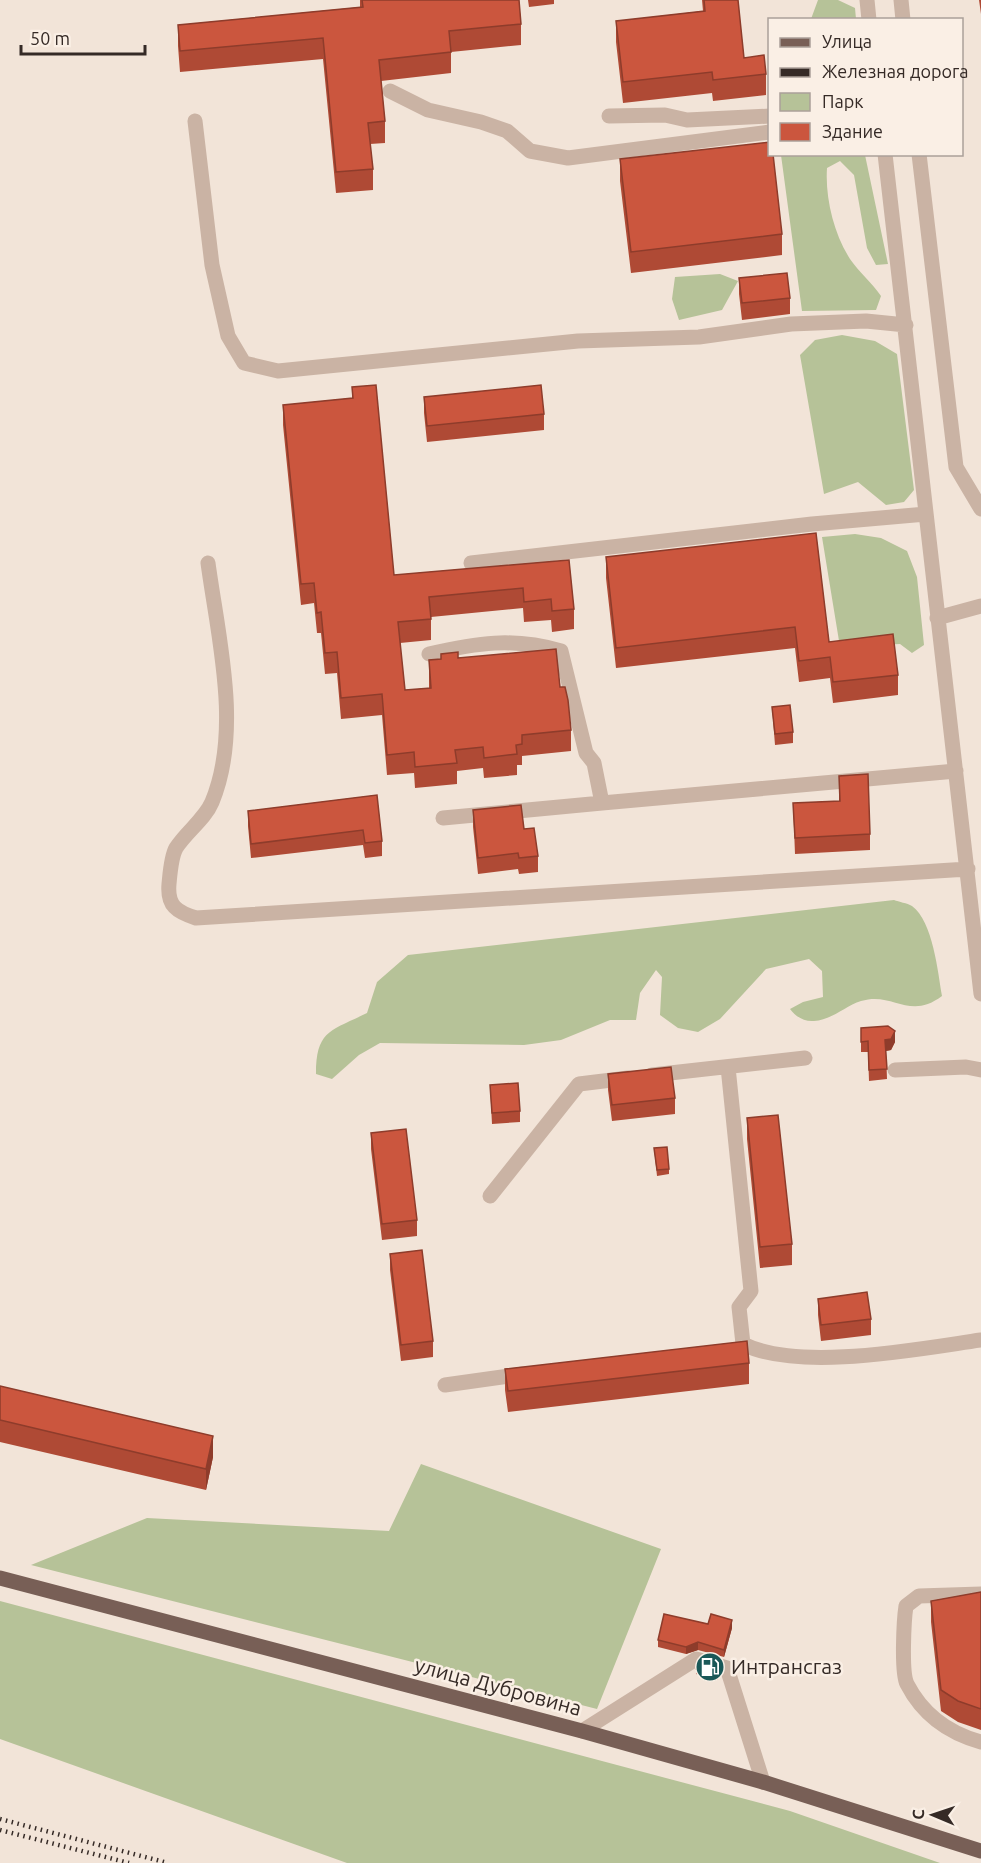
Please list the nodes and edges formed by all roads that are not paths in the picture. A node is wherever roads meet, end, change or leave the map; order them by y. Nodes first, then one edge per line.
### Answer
1 (867, 0) edge
2 (901, 0) edge
3 (869, 18) edge
4 (903, 18) edge
5 (390, 91) dead end
6 (609, 116) dead end
7 (768, 116) edge
8 (195, 121) dead end
9 (768, 132) edge
10 (885, 156) edge
11 (919, 156) edge
12 (906, 325) junction
13 (981, 509) edge
14 (926, 514) junction
15 (208, 563) dead end
16 (471, 563) dead end
17 (981, 606) edge
18 (937, 618) junction
19 (429, 654) dead end
20 (956, 771) junction
21 (602, 803) junction
22 (443, 818) dead end
23 (968, 869) junction
24 (981, 993) edge
25 (805, 1058) dead end
26 (728, 1067) junction
27 (895, 1070) dead end
28 (981, 1070) edge
29 (490, 1196) dead end
30 (981, 1340) edge
31 (537, 1372) edge
32 (445, 1385) dead end
33 (0, 1578) edge
34 (981, 1594) edge
35 (582, 1731) junction
36 (981, 1742) edge
37 (763, 1782) junction
38 (981, 1851) edge

1 - 3 street
2 - 4 street
5 - 9 street
6 - 7 street
8 - 12 street
10 - 12 street
11 - 13 street
12 - 14 street
14 - 16 street
14 - 18 street
15 - 23 street
17 - 18 street
18 - 20 street
19 - 21 street
20 - 21 street
20 - 23 street
21 - 22 street
23 - 24 street
25 - 26 street
26 - 29 street
26 - 30 street
27 - 28 street
31 - 32 street
33 - 35 main road, улица Дубровина
34 - 36 street
35 - 37 main road, улица Дубровина
35 - 37 street
37 - 38 main road, улица Дубровина

